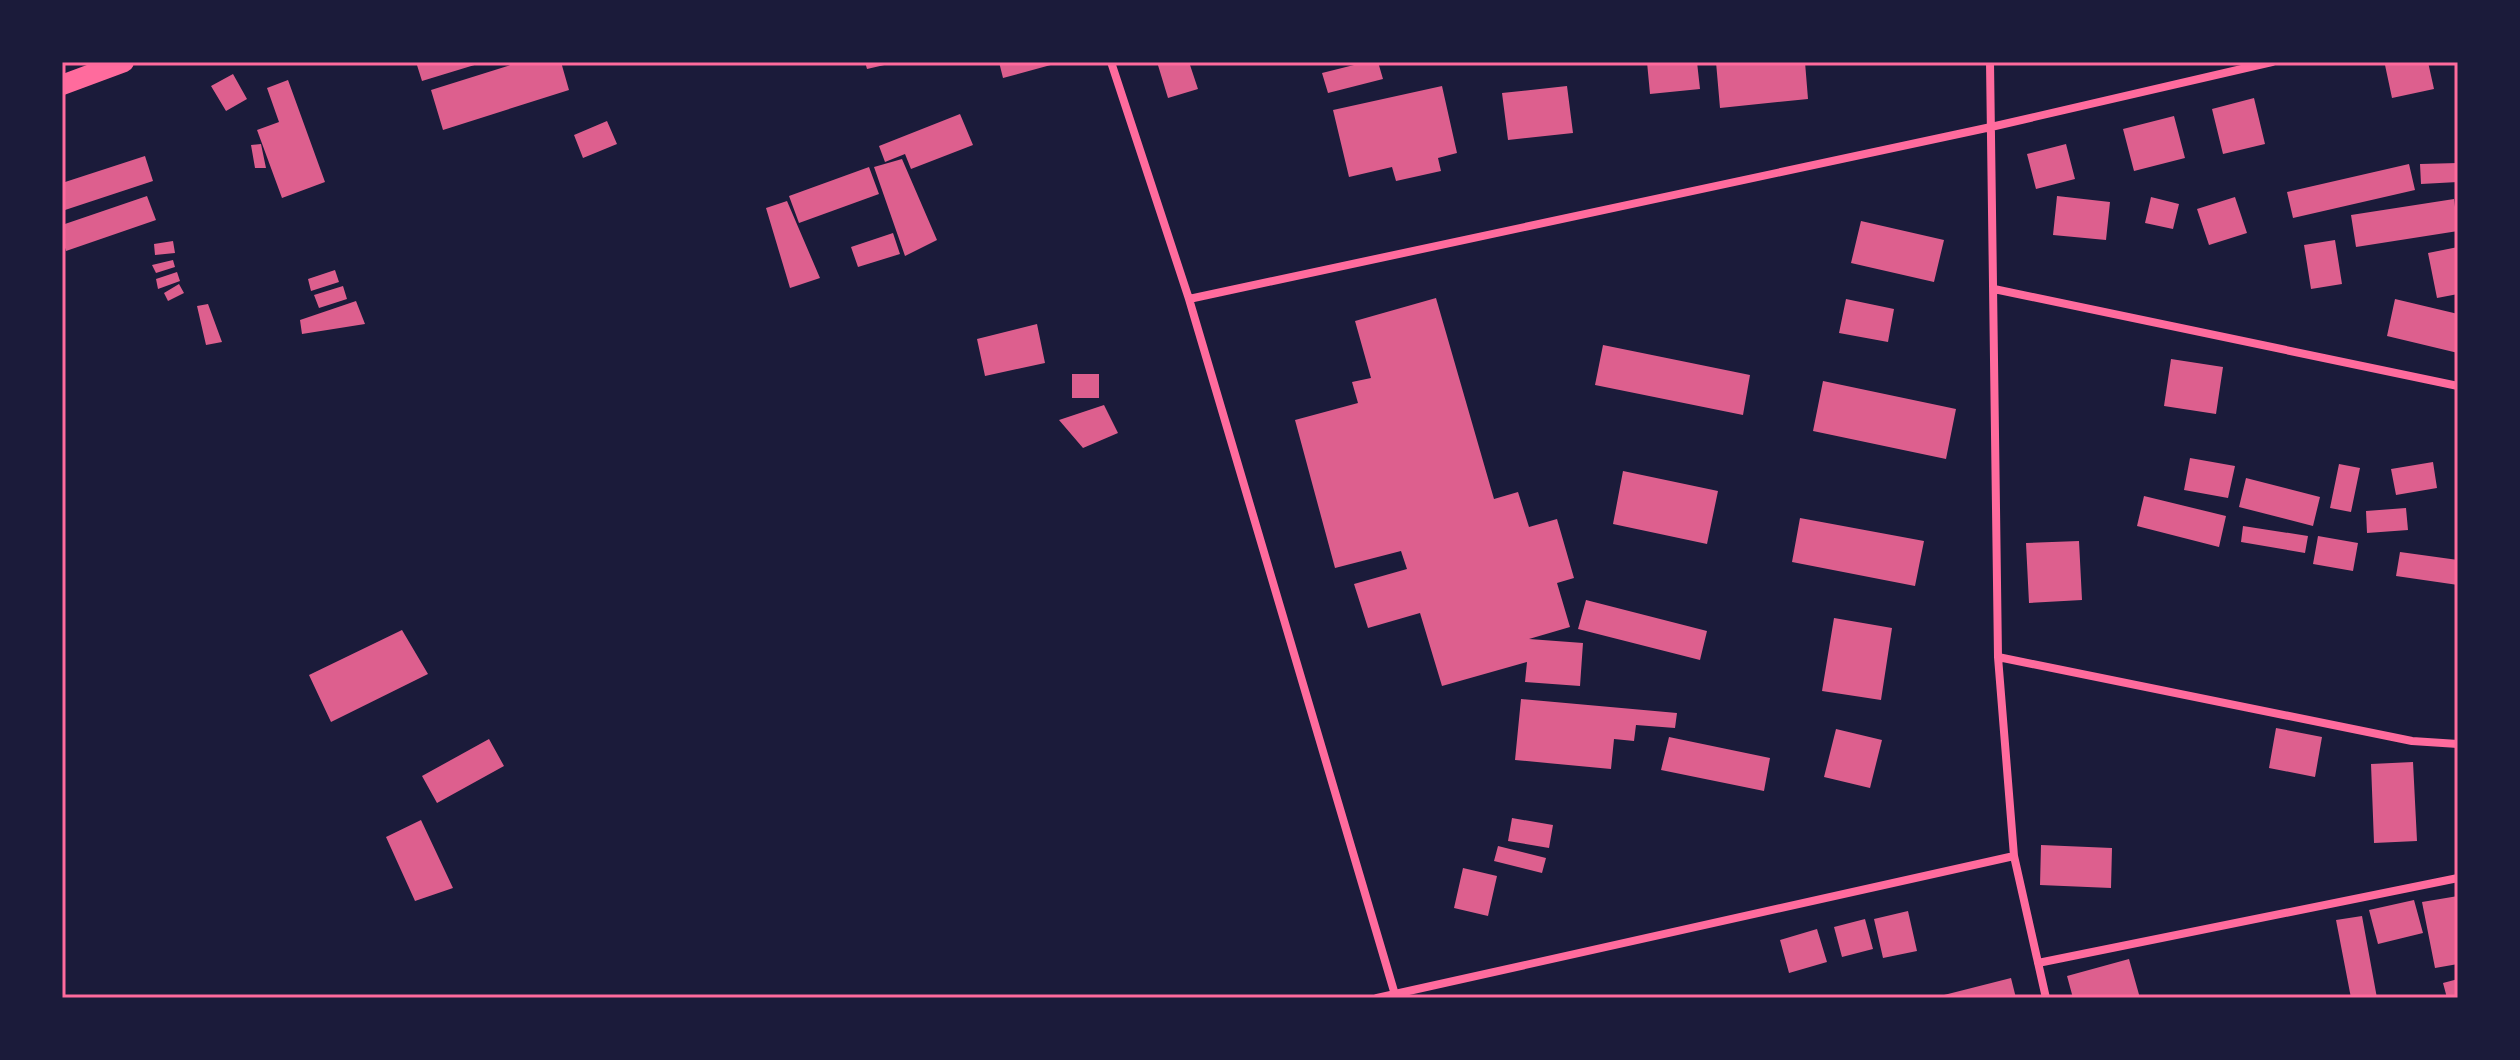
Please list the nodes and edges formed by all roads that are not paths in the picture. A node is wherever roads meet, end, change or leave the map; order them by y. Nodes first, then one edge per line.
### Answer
1 (124, 62) edge
2 (1111, 62) edge
3 (1990, 62) edge
4 (2272, 62) edge
5 (62, 85) edge
6 (1991, 127) junction
7 (1994, 289) junction
8 (1189, 299) junction
9 (2458, 386) edge
10 (1998, 657) junction
11 (2458, 744) edge
12 (2014, 856) junction
13 (2458, 878) edge
14 (2038, 963) junction
15 (1395, 996) edge
16 (1377, 998) edge
17 (2046, 998) edge

1 - 5 main road
2 - 8 street
3 - 6 street
4 - 6 street
6 - 7 street
6 - 8 street
7 - 9 street
7 - 10 street
8 - 15 street
10 - 11 street
10 - 12 street
12 - 14 street
12 - 15 street
13 - 14 street
14 - 17 street
15 - 16 street

